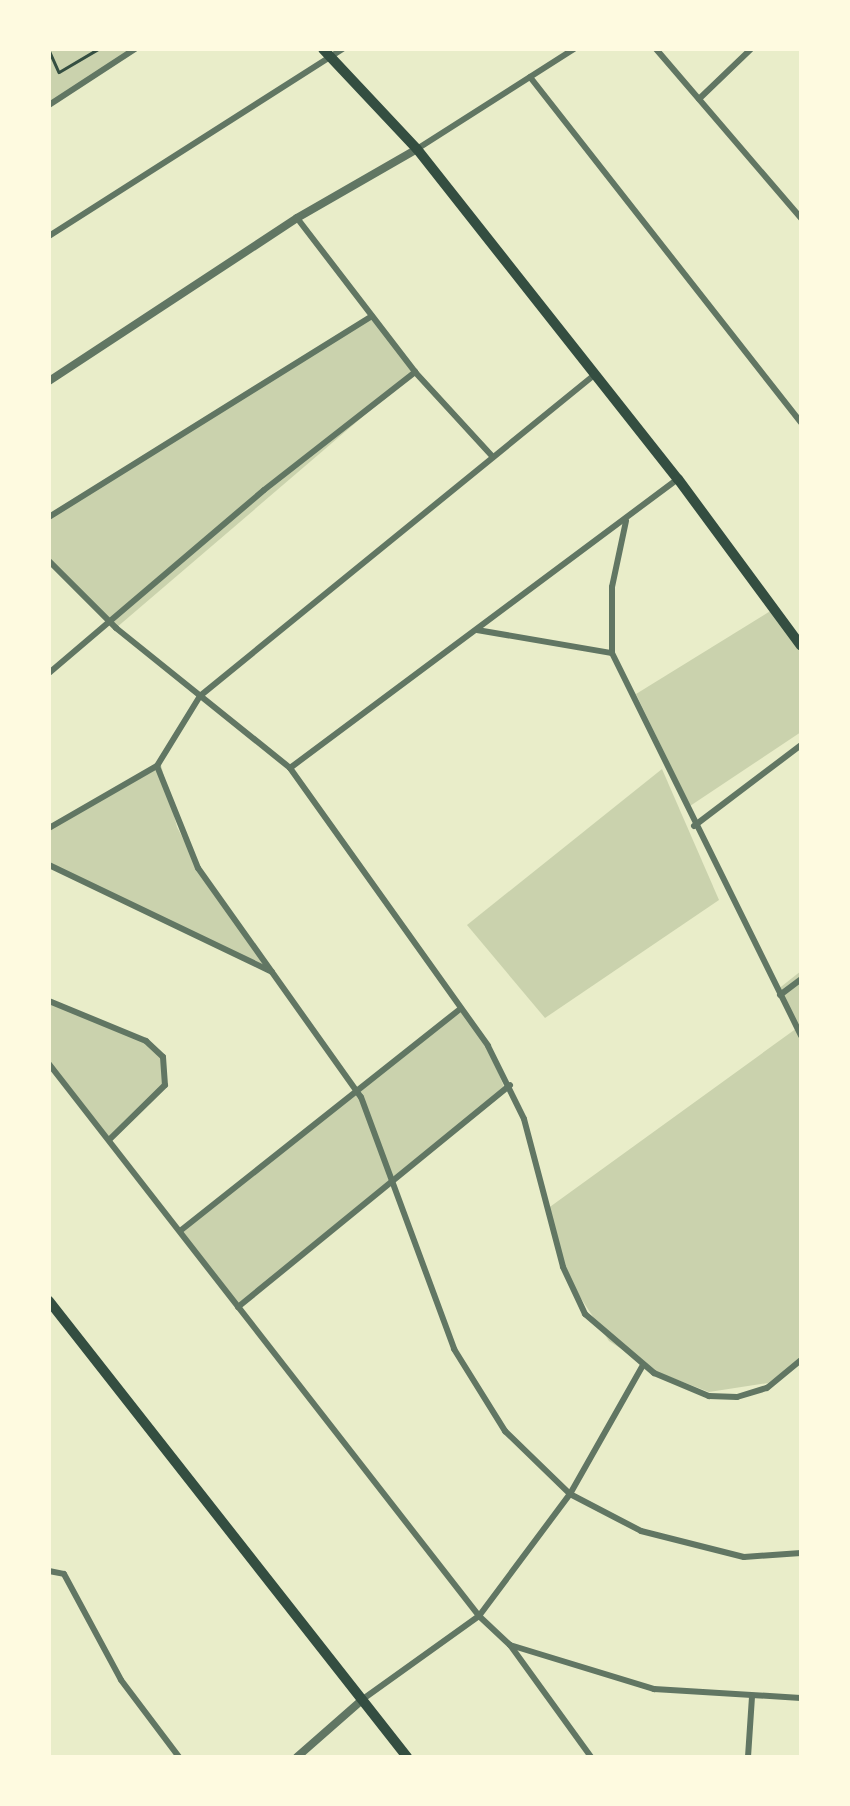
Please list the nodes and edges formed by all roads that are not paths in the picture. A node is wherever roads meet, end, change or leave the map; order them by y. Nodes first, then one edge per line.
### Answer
1 (135, 49) edge
2 (342, 49) edge
3 (575, 49) edge
4 (656, 49) edge
5 (751, 49) edge
6 (327, 53) edge
7 (530, 77) junction
8 (699, 99) junction
9 (49, 104) edge
10 (417, 149) junction
11 (298, 218) junction
12 (801, 218) edge
13 (49, 236) edge
14 (372, 316) junction
15 (415, 372) junction
16 (593, 376) junction
17 (49, 381) edge
18 (801, 423) edge
19 (492, 456) junction
20 (678, 479) junction
21 (49, 517) edge
22 (626, 521) junction
23 (49, 561) edge
24 (110, 622) junction
25 (477, 630) junction
26 (801, 646) edge
27 (612, 653) junction
28 (49, 673) edge
29 (200, 696) junction
30 (801, 745) edge
31 (158, 766) junction
32 (290, 768) junction
33 (694, 826) junction
34 (49, 828) edge
35 (49, 865) edge
36 (274, 973) junction
37 (801, 979) edge
38 (780, 995) junction
39 (49, 1001) edge
40 (460, 1009) junction
41 (801, 1036) edge
42 (49, 1064) edge
43 (510, 1085) junction
44 (355, 1088) junction
45 (108, 1140) junction
46 (393, 1178) junction
47 (180, 1231) junction
48 (49, 1301) edge
49 (238, 1307) junction
50 (801, 1360) edge
51 (643, 1365) junction
52 (570, 1494) junction
53 (801, 1553) edge
54 (49, 1571) edge
55 (479, 1616) junction
56 (509, 1645) junction
57 (752, 1697) junction
58 (801, 1698) edge
59 (363, 1699) junction
60 (179, 1757) edge
61 (297, 1757) edge
62 (407, 1757) edge
63 (591, 1757) edge
64 (748, 1757) edge

1 - 9 street
2 - 6 street
3 - 7 street
4 - 8 street
5 - 8 street
6 - 10 main road
6 - 13 street
7 - 10 street
7 - 18 street
8 - 12 street
10 - 11 street
10 - 16 main road
11 - 14 street
11 - 17 street
14 - 15 street
14 - 21 street
15 - 19 street
15 - 24 street
16 - 19 street
16 - 20 main road
19 - 29 street
20 - 22 street
20 - 26 main road
22 - 25 street
22 - 27 street
23 - 24 street
24 - 28 street
24 - 29 street
25 - 27 street
25 - 32 street
27 - 33 street
29 - 31 street
29 - 32 street
30 - 33 street
31 - 34 street
31 - 36 street
32 - 40 street
33 - 38 street
35 - 36 street
36 - 44 street
37 - 38 street
38 - 41 street
39 - 45 street
40 - 43 street
40 - 44 street
42 - 45 street
43 - 46 street
43 - 51 street
44 - 46 street
44 - 47 street
45 - 47 street
46 - 49 street
46 - 52 street
47 - 49 street
48 - 59 main road
49 - 55 street
50 - 51 street
51 - 52 street
52 - 53 street
52 - 55 street
54 - 60 street
55 - 56 street
55 - 59 street
56 - 57 street
56 - 63 street
57 - 58 street
57 - 64 street
59 - 61 street
59 - 62 main road

